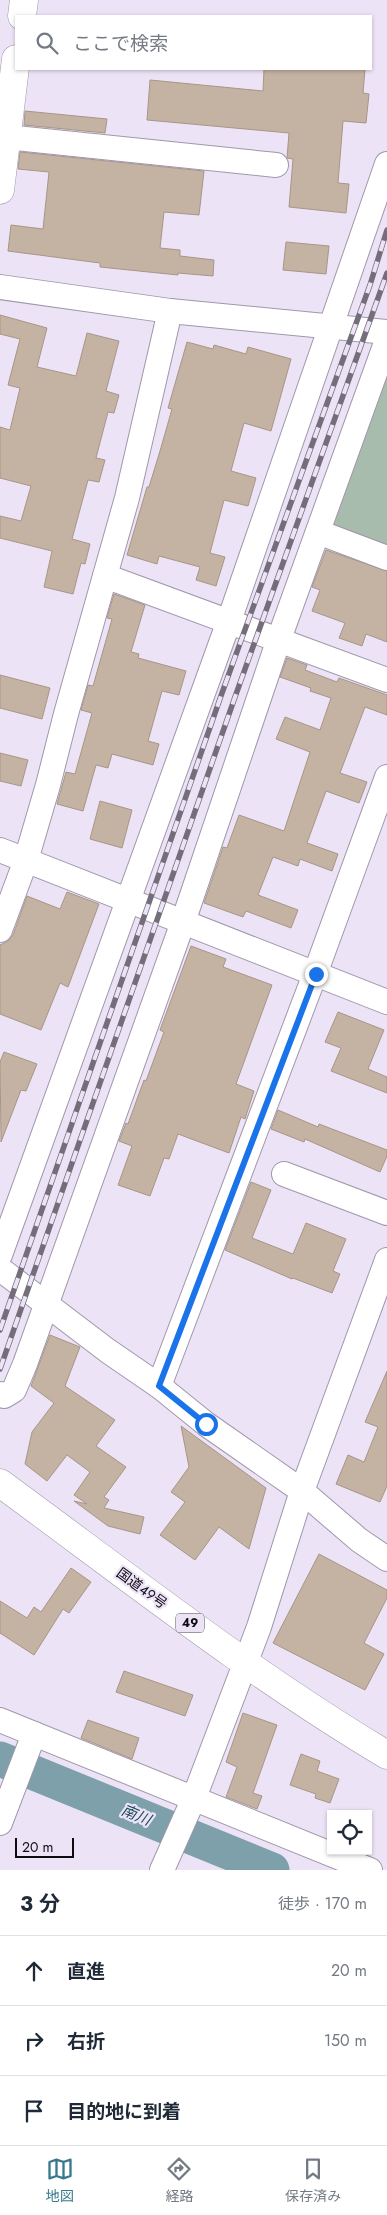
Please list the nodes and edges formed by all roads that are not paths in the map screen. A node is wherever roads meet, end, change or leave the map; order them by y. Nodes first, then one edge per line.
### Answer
1 (24, 0) edge
2 (22, 15) edge
3 (15, 67) edge
4 (6, 137) junction
5 (387, 164) edge
6 (276, 165) dead end
7 (0, 190) edge
8 (0, 286) edge
9 (170, 311) junction
10 (332, 328) junction
11 (387, 332) edge
12 (387, 340) edge
13 (318, 532) junction
14 (387, 558) edge
15 (105, 576) junction
16 (229, 620) junction
17 (279, 640) junction
18 (387, 680) edge
19 (387, 777) edge
20 (0, 850) edge
21 (26, 860) junction
22 (128, 900) junction
23 (183, 922) junction
24 (0, 930) edge
25 (316, 974) junction
26 (387, 1002) edge
27 (284, 1174) dead end
28 (387, 1213) edge
29 (0, 1255) edge
30 (387, 1260) edge
31 (0, 1269) edge
32 (46, 1305) junction
33 (159, 1386) junction
34 (0, 1394) edge
35 (0, 1483) edge
36 (302, 1491) junction
37 (387, 1559) edge
38 (245, 1662) junction
39 (0, 1720) edge
40 (32, 1738) junction
41 (387, 1755) edge
42 (193, 1802) junction
43 (0, 1823) edge
44 (166, 1862) edge
45 (362, 1868) edge

1 - 2 main road
3 - 4 main road
4 - 6 street
4 - 7 main road
5 - 10 street
8 - 9 street
9 - 10 street
9 - 15 street
10 - 11 street
10 - 16 street
12 - 13 street
13 - 14 street
13 - 17 street
15 - 16 street
15 - 21 street
16 - 17 street
16 - 22 street
17 - 18 street
17 - 23 street
19 - 25 street
20 - 21 street
21 - 22 street
21 - 24 street
22 - 23 street
22 - 29 street
23 - 25 street
23 - 32 street
25 - 26 street
25 - 33 street
27 - 28 street
30 - 36 street
31 - 32 street
32 - 33 street
32 - 34 street
33 - 36 street
35 - 38 main road, 国道49号 / 49
36 - 37 street
36 - 38 street
38 - 41 main road, 国道49号 / 49
38 - 42 street
39 - 40 street
40 - 42 street
40 - 43 street
42 - 44 street
42 - 45 street

